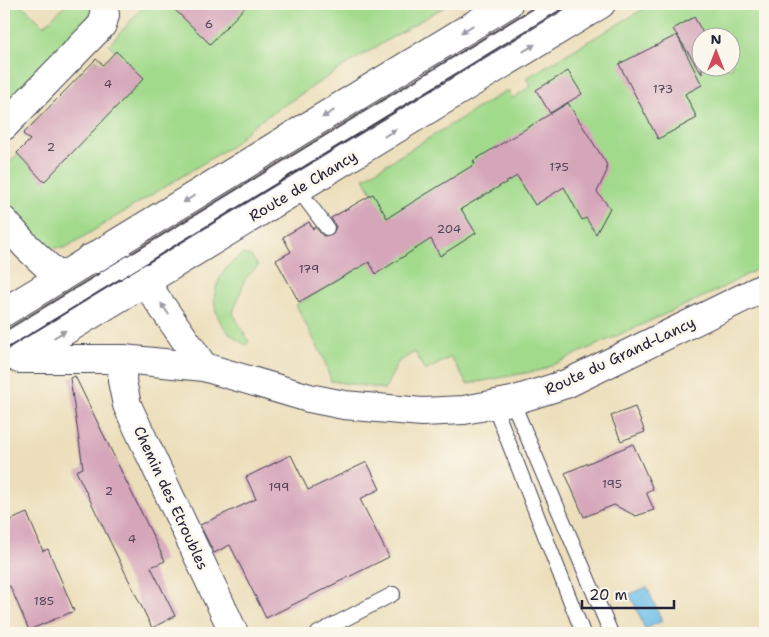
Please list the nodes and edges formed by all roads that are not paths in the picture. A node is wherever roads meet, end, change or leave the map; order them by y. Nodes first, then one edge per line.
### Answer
1 (103, 4) edge
2 (508, 4) edge
3 (555, 4) edge
4 (601, 4) edge
5 (4, 126) edge
6 (298, 188) junction
7 (4, 221) edge
8 (327, 228) dead end
9 (89, 259) junction
10 (136, 273) junction
11 (60, 278) junction
12 (765, 286) edge
13 (4, 312) edge
14 (184, 337) junction
15 (9, 356) edge
16 (123, 359) junction
17 (154, 362) junction
18 (204, 367) junction
19 (503, 403) junction
20 (393, 594) dead end
21 (234, 633) edge
22 (318, 633) edge
23 (583, 633) edge
24 (610, 633) edge

1 - 5 street
2 -> 9 street
3 - 10 lane
6 -> 4 street, Route de Chancy
6 - 8 lane
6 - 10 street, Route de Chancy
7 - 11 street
9 - 10 street
9 - 11 street
14 -> 10 street
10 - 15 street, Route de Chancy
11 - 13 street
12 - 19 street, Route du Grand-Lancy
14 - 17 street
14 - 18 street
15 - 16 street, Route du Grand-Lancy
16 - 17 street, Route du Grand-Lancy
16 - 21 street, Chemin des Etroubles
17 - 18 street, Route du Grand-Lancy
18 - 19 street, Route du Grand-Lancy
19 - 23 lane
19 - 24 lane
20 - 22 lane

